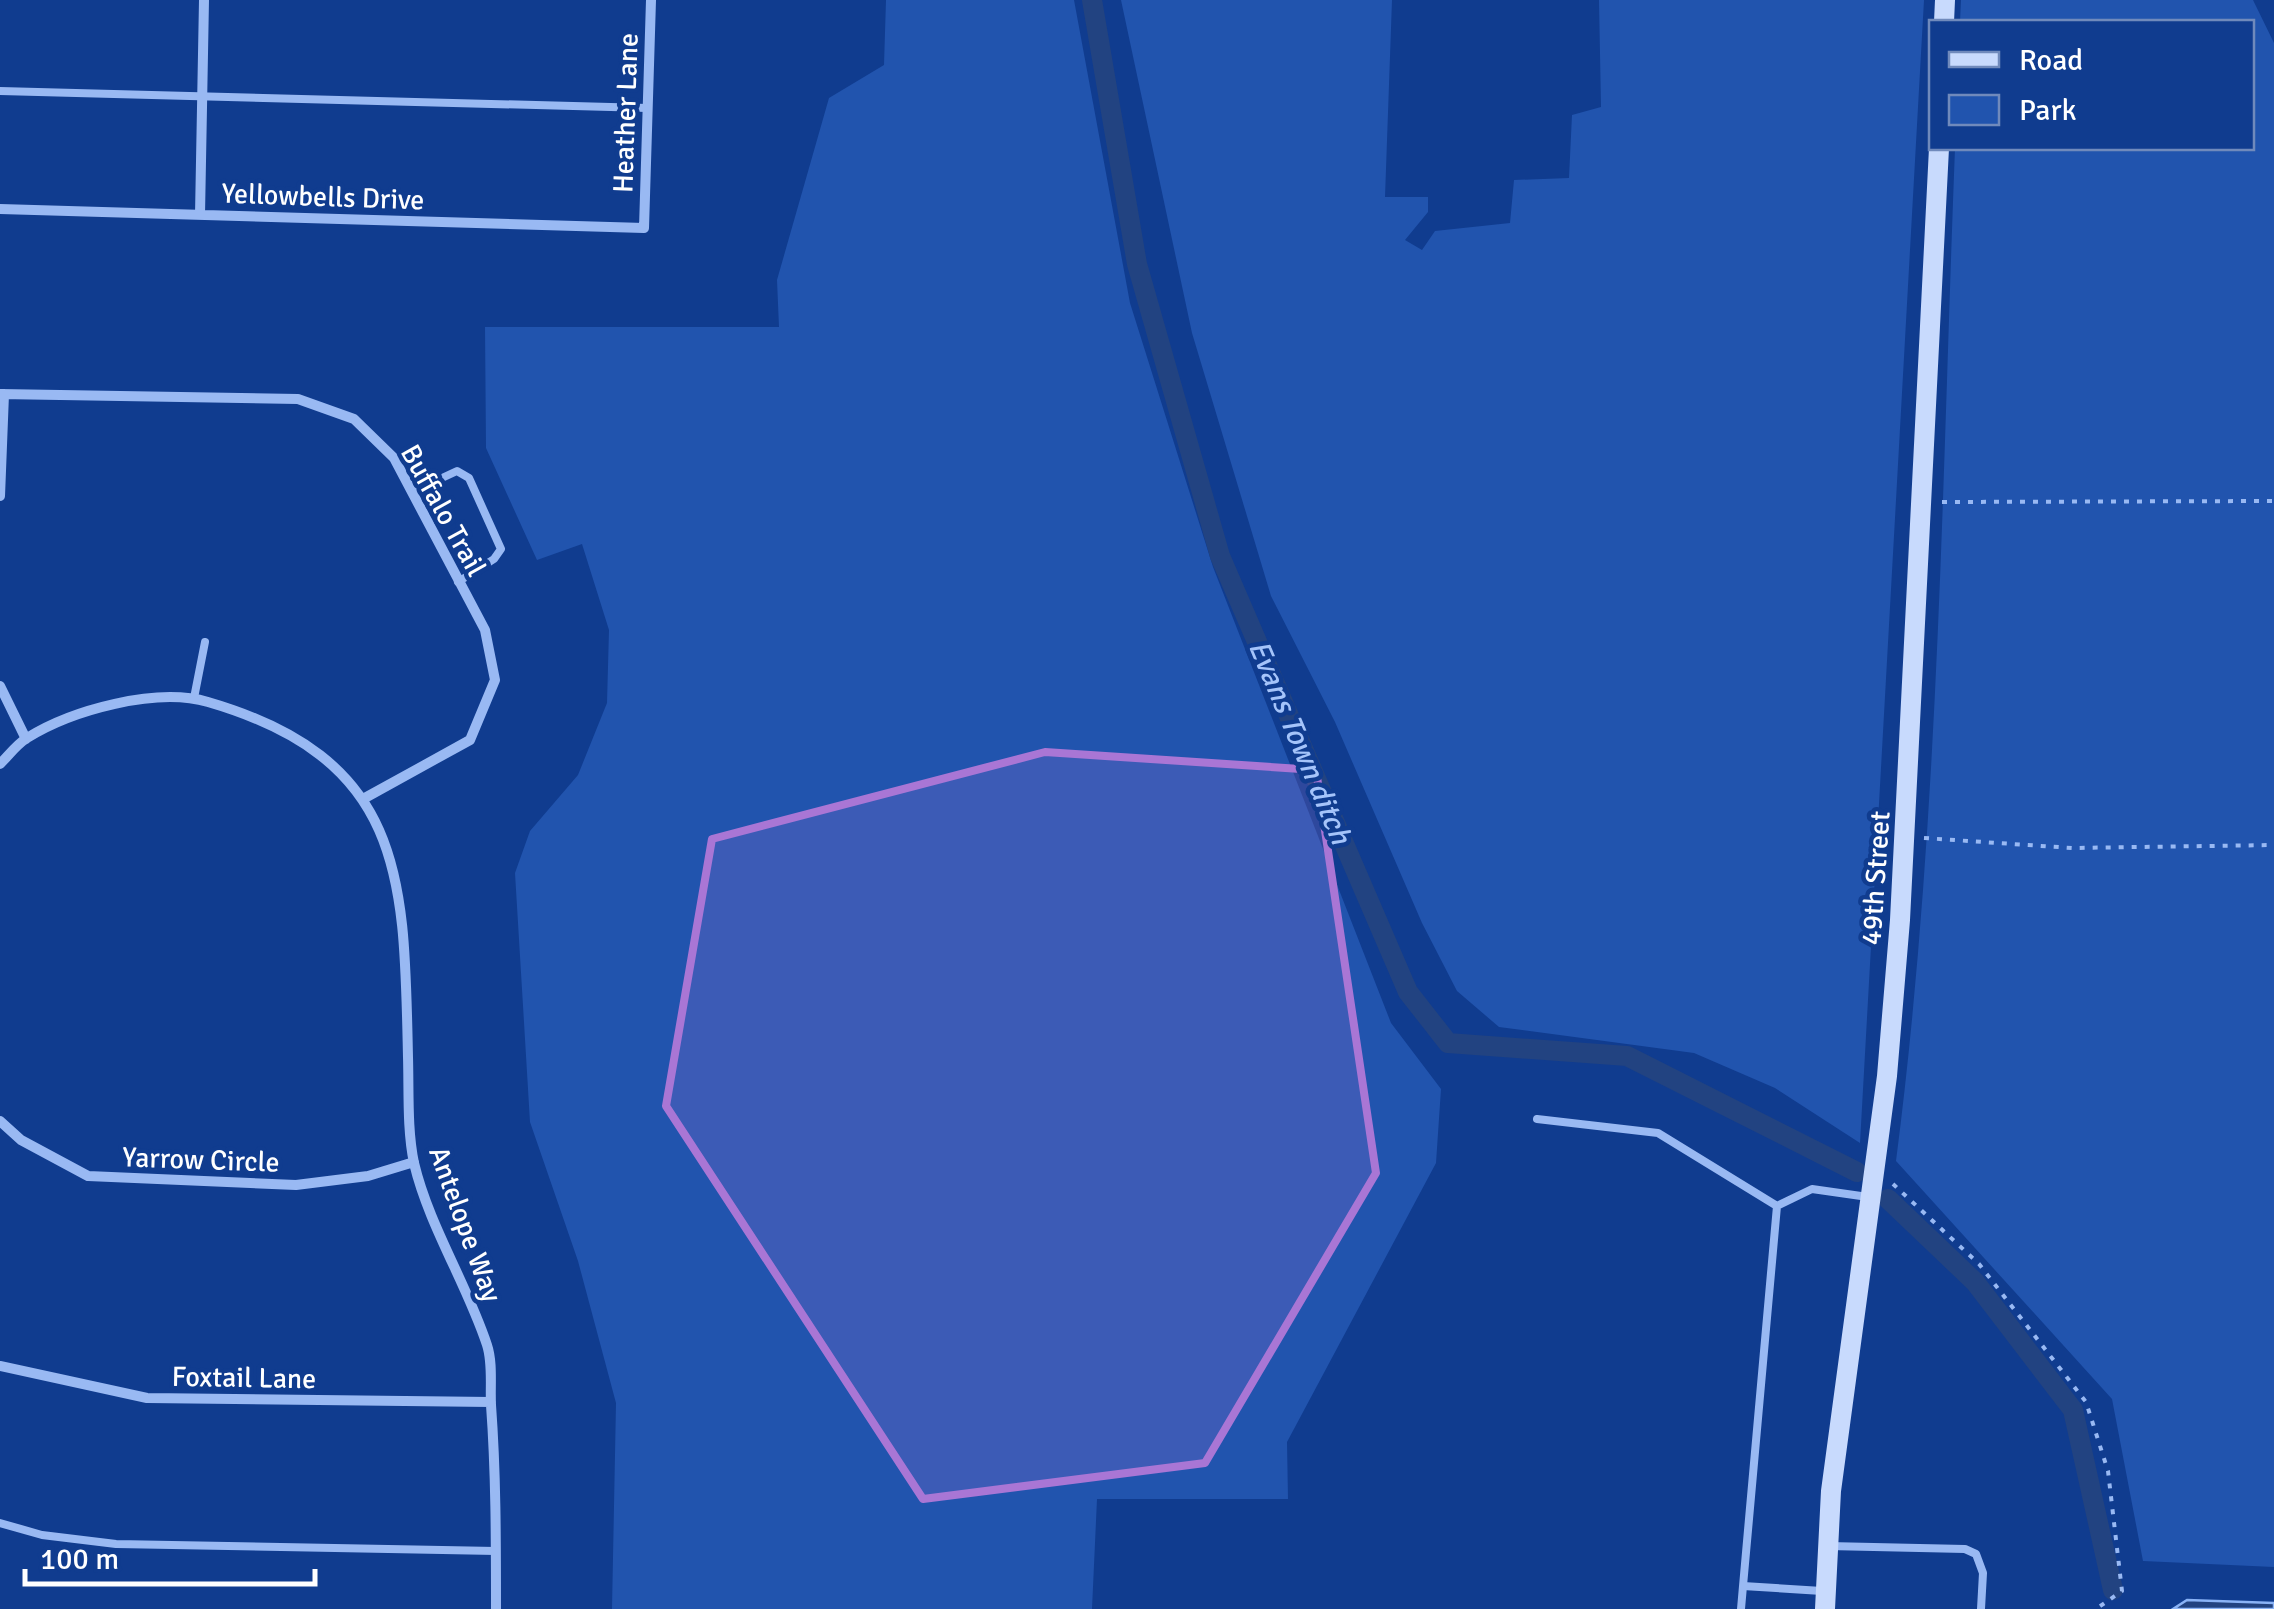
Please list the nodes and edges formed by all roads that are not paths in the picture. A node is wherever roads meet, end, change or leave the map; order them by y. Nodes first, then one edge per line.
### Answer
1 (204, 0) edge
2 (651, 0) edge
3 (0, 91) edge
4 (202, 96) junction
5 (648, 108) junction
6 (1938, 150) edge
7 (0, 209) edge
8 (200, 215) junction
9 (644, 228) joint
10 (2, 394) edge
11 (412, 492) junction
12 (0, 496) edge
13 (458, 582) junction
14 (206, 642) dead end
15 (0, 686) edge
16 (194, 698) junction
17 (26, 738) junction
18 (0, 764) edge
19 (364, 799) junction
20 (1537, 1119) dead end
21 (0, 1121) edge
22 (414, 1162) junction
23 (1870, 1197) junction
24 (1777, 1206) junction
25 (0, 1366) edge
26 (491, 1402) junction
27 (0, 1524) edge
28 (1828, 1546) junction
29 (496, 1551) junction
30 (1742, 1586) junction
31 (1826, 1600) edge
32 (496, 1609) edge
33 (1741, 1609) edge
34 (1981, 1609) edge

1 - 4 street
2 - 5 street, Heather Lane
3 - 4 lane
4 - 5 lane
4 - 8 street
5 - 9 street, Heather Lane
6 - 23 street, 49th Street
7 - 8 street, Yellowbells Drive
8 - 9 street, Yellowbells Drive
10 - 11 street, Buffalo Trail
10 - 12 street
11 - 13 street, Buffalo Trail
11 - 13 lane
13 - 19 street, Buffalo Trail
14 - 16 lane
15 - 17 street
16 - 17 street
16 - 19 street
17 - 18 street
19 - 22 street, Antelope Way
20 - 24 lane
21 - 22 street, Yarrow Circle
22 - 26 street, Antelope Way
23 - 24 lane
23 - 28 street, 49th Street
24 - 30 lane
25 - 26 street, Foxtail Lane
26 - 29 street, Antelope Way
27 - 29 lane
28 - 31 street, 49th Street
28 - 34 lane
29 - 32 street, Antelope Way
30 - 31 lane
30 - 33 lane

